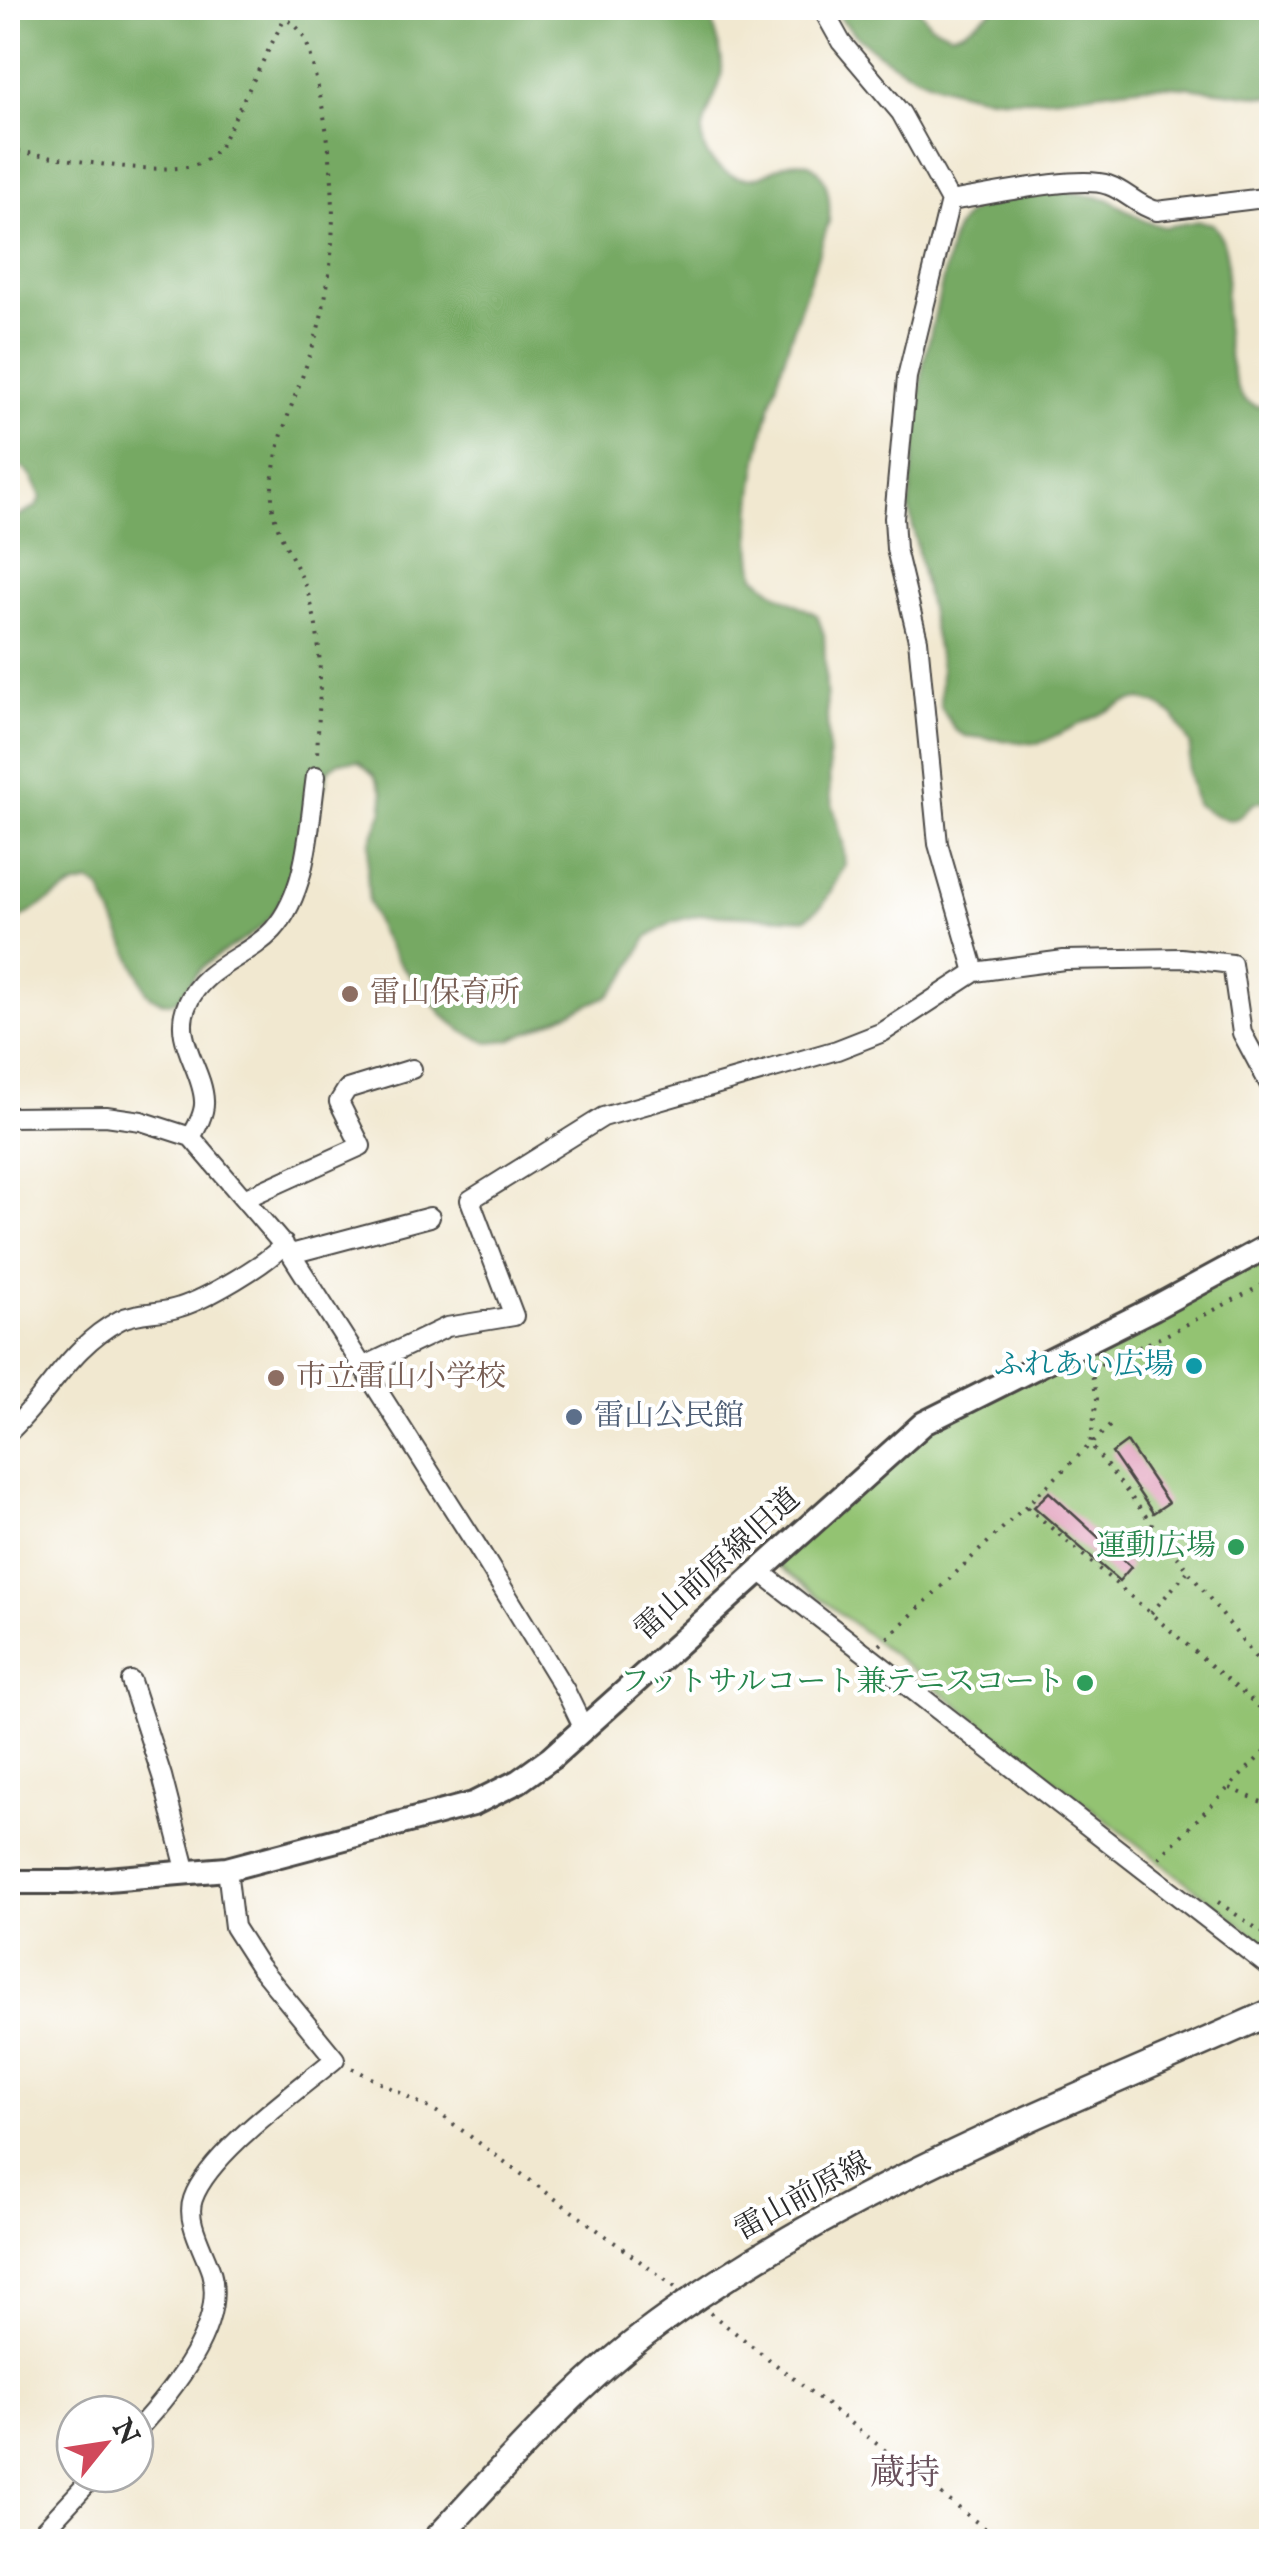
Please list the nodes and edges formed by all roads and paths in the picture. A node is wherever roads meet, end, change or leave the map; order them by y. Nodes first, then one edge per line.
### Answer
1 (822, 8) edge
2 (8, 150) edge
3 (1272, 197) edge
4 (950, 201) junction
5 (316, 776) joint
6 (975, 972) junction
7 (412, 1069) dead end
8 (1272, 1089) edge
9 (8, 1116) edge
10 (191, 1137) junction
11 (246, 1198) junction
12 (430, 1217) dead end
13 (1272, 1244) edge
14 (288, 1249) junction
15 (1272, 1280) edge
16 (1272, 1314) edge
17 (1265, 1319) dead end
18 (365, 1366) junction
19 (1115, 1421) dead end
20 (8, 1433) edge
21 (1090, 1444) junction
22 (1028, 1507) junction
23 (758, 1570) junction
24 (1187, 1572) junction
25 (1150, 1614) junction
26 (880, 1645) dead end
27 (1272, 1679) edge
28 (131, 1681) dead end
29 (1272, 1718) edge
30 (582, 1727) junction
31 (1272, 1744) edge
32 (1229, 1787) junction
33 (1272, 1799) edge
34 (1158, 1860) dead end
35 (227, 1870) junction
36 (186, 1872) junction
37 (8, 1883) edge
38 (1272, 1968) edge
39 (1272, 2012) edge
40 (155, 2408) edge
41 (78, 2494) edge
42 (34, 2542) edge
43 (434, 2542) edge

1 - 4 street
2 - 5 path
3 - 4 street
4 - 6 street
5 - 10 street
6 - 8 street
6 - 18 street
7 - 11 street
9 - 10 street
10 - 11 street
11 - 14 street
12 - 14 street
13 - 23 street, 雷山前原線旧道
14 - 18 street
14 - 20 street
15 - 21 path
16 - 17 path
18 - 30 street
19 - 21 path
21 - 22 path
21 - 24 path
22 - 25 path
22 - 26 path
23 - 30 street, 雷山前原線旧道
23 - 38 street
24 - 25 path
24 - 27 path
25 - 29 path
28 - 36 street
30 - 35 street, 雷山前原線旧道
31 - 32 path
32 - 33 path
32 - 34 path
35 - 36 street, 雷山前原線旧道
35 - 40 street
36 - 37 street, 雷山前原線旧道
39 - 43 main road, 雷山前原線
41 - 42 street

